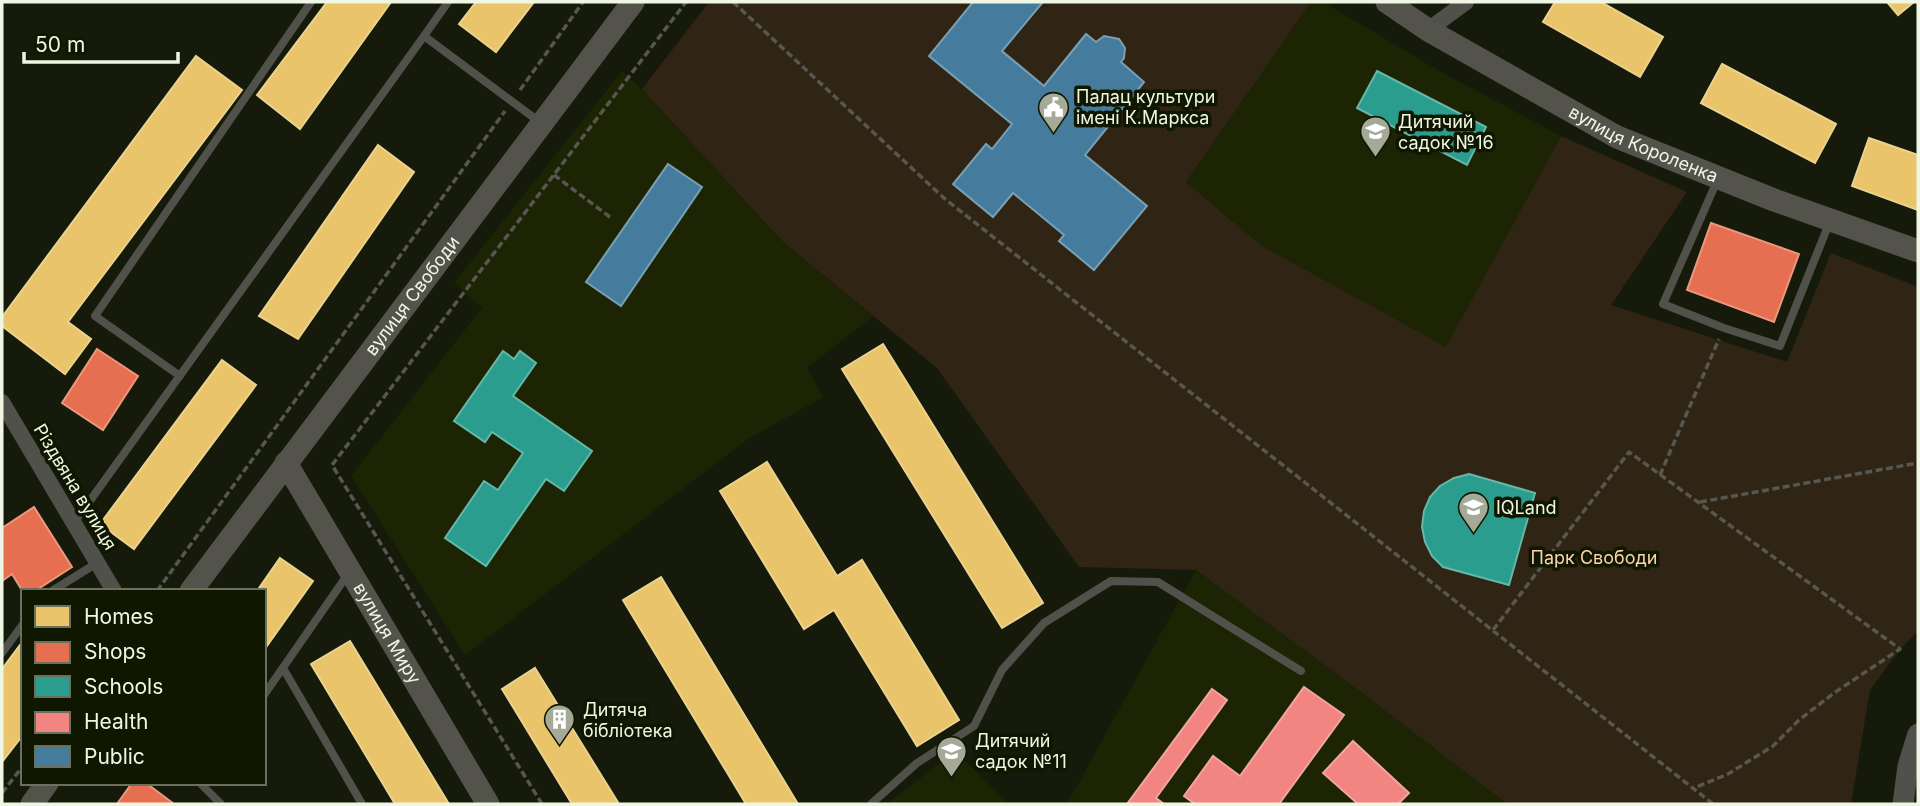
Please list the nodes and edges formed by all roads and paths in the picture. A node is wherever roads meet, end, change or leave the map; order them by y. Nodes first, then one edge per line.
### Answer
1 (311, 2) edge
2 (448, 2) edge
3 (583, 2) edge
4 (633, 2) edge
5 (687, 2) edge
6 (733, 2) edge
7 (1387, 2) edge
8 (1466, 2) edge
9 (1428, 30) junction
10 (424, 36) junction
11 (512, 101) junction
12 (542, 124) junction
13 (554, 175) junction
14 (1718, 178) junction
15 (610, 217) dead end
16 (1830, 220) junction
17 (1918, 251) edge
18 (1724, 328) junction
19 (180, 376) junction
20 (2, 402) edge
21 (286, 463) junction
22 (1918, 463) edge
23 (1660, 475) junction
24 (1698, 502) junction
25 (74, 523) junction
26 (97, 563) junction
27 (349, 572) junction
28 (54, 589) edge
29 (113, 589) edge
30 (158, 589) edge
31 (192, 589) edge
32 (21, 627) edge
33 (1493, 630) junction
34 (2, 653) edge
35 (283, 668) junction
36 (1301, 671) dead end
37 (266, 692) edge
38 (1918, 734) edge
39 (21, 769) edge
40 (46, 785) edge
41 (202, 785) edge
42 (1693, 788) junction
43 (2, 793) edge
44 (32, 804) edge
45 (220, 804) edge
46 (362, 804) edge
47 (488, 804) edge
48 (542, 804) edge
49 (871, 804) edge
50 (1713, 804) edge
51 (1903, 804) edge

1 - 19 lane
2 - 10 lane
3 - 11 path
4 - 12 main road, вулиця Свободи
5 - 13 path
6 - 33 path
7 - 9 main road, вулиця Короленка
8 - 9 street
9 - 14 main road, вулиця Короленка
10 - 11 lane
10 - 19 lane
11 - 12 lane
11 - 30 path
12 - 21 main road, вулиця Свободи
13 - 15 path
13 - 48 path
14 - 16 main road, вулиця Короленка
14 - 18 lane
16 - 17 main road, вулиця Короленка
16 - 18 lane
18 - 23 path
19 - 25 lane
20 - 25 street, Різдвяна вулиця
21 - 27 main road, вулиця Миру
21 - 31 main road, вулиця Свободи
22 - 24 path
23 - 24 path
23 - 33 path
24 - 42 path
25 - 26 street, Різдвяна вулиця
26 - 28 lane
26 - 29 street, Різдвяна вулиця
27 - 35 lane
27 - 47 main road, вулиця Миру
32 - 34 lane
33 - 42 path
35 - 37 lane
35 - 46 lane
36 - 49 lane
38 - 51 street
39 - 43 path
40 - 44 main road
41 - 45 lane
42 - 50 path

